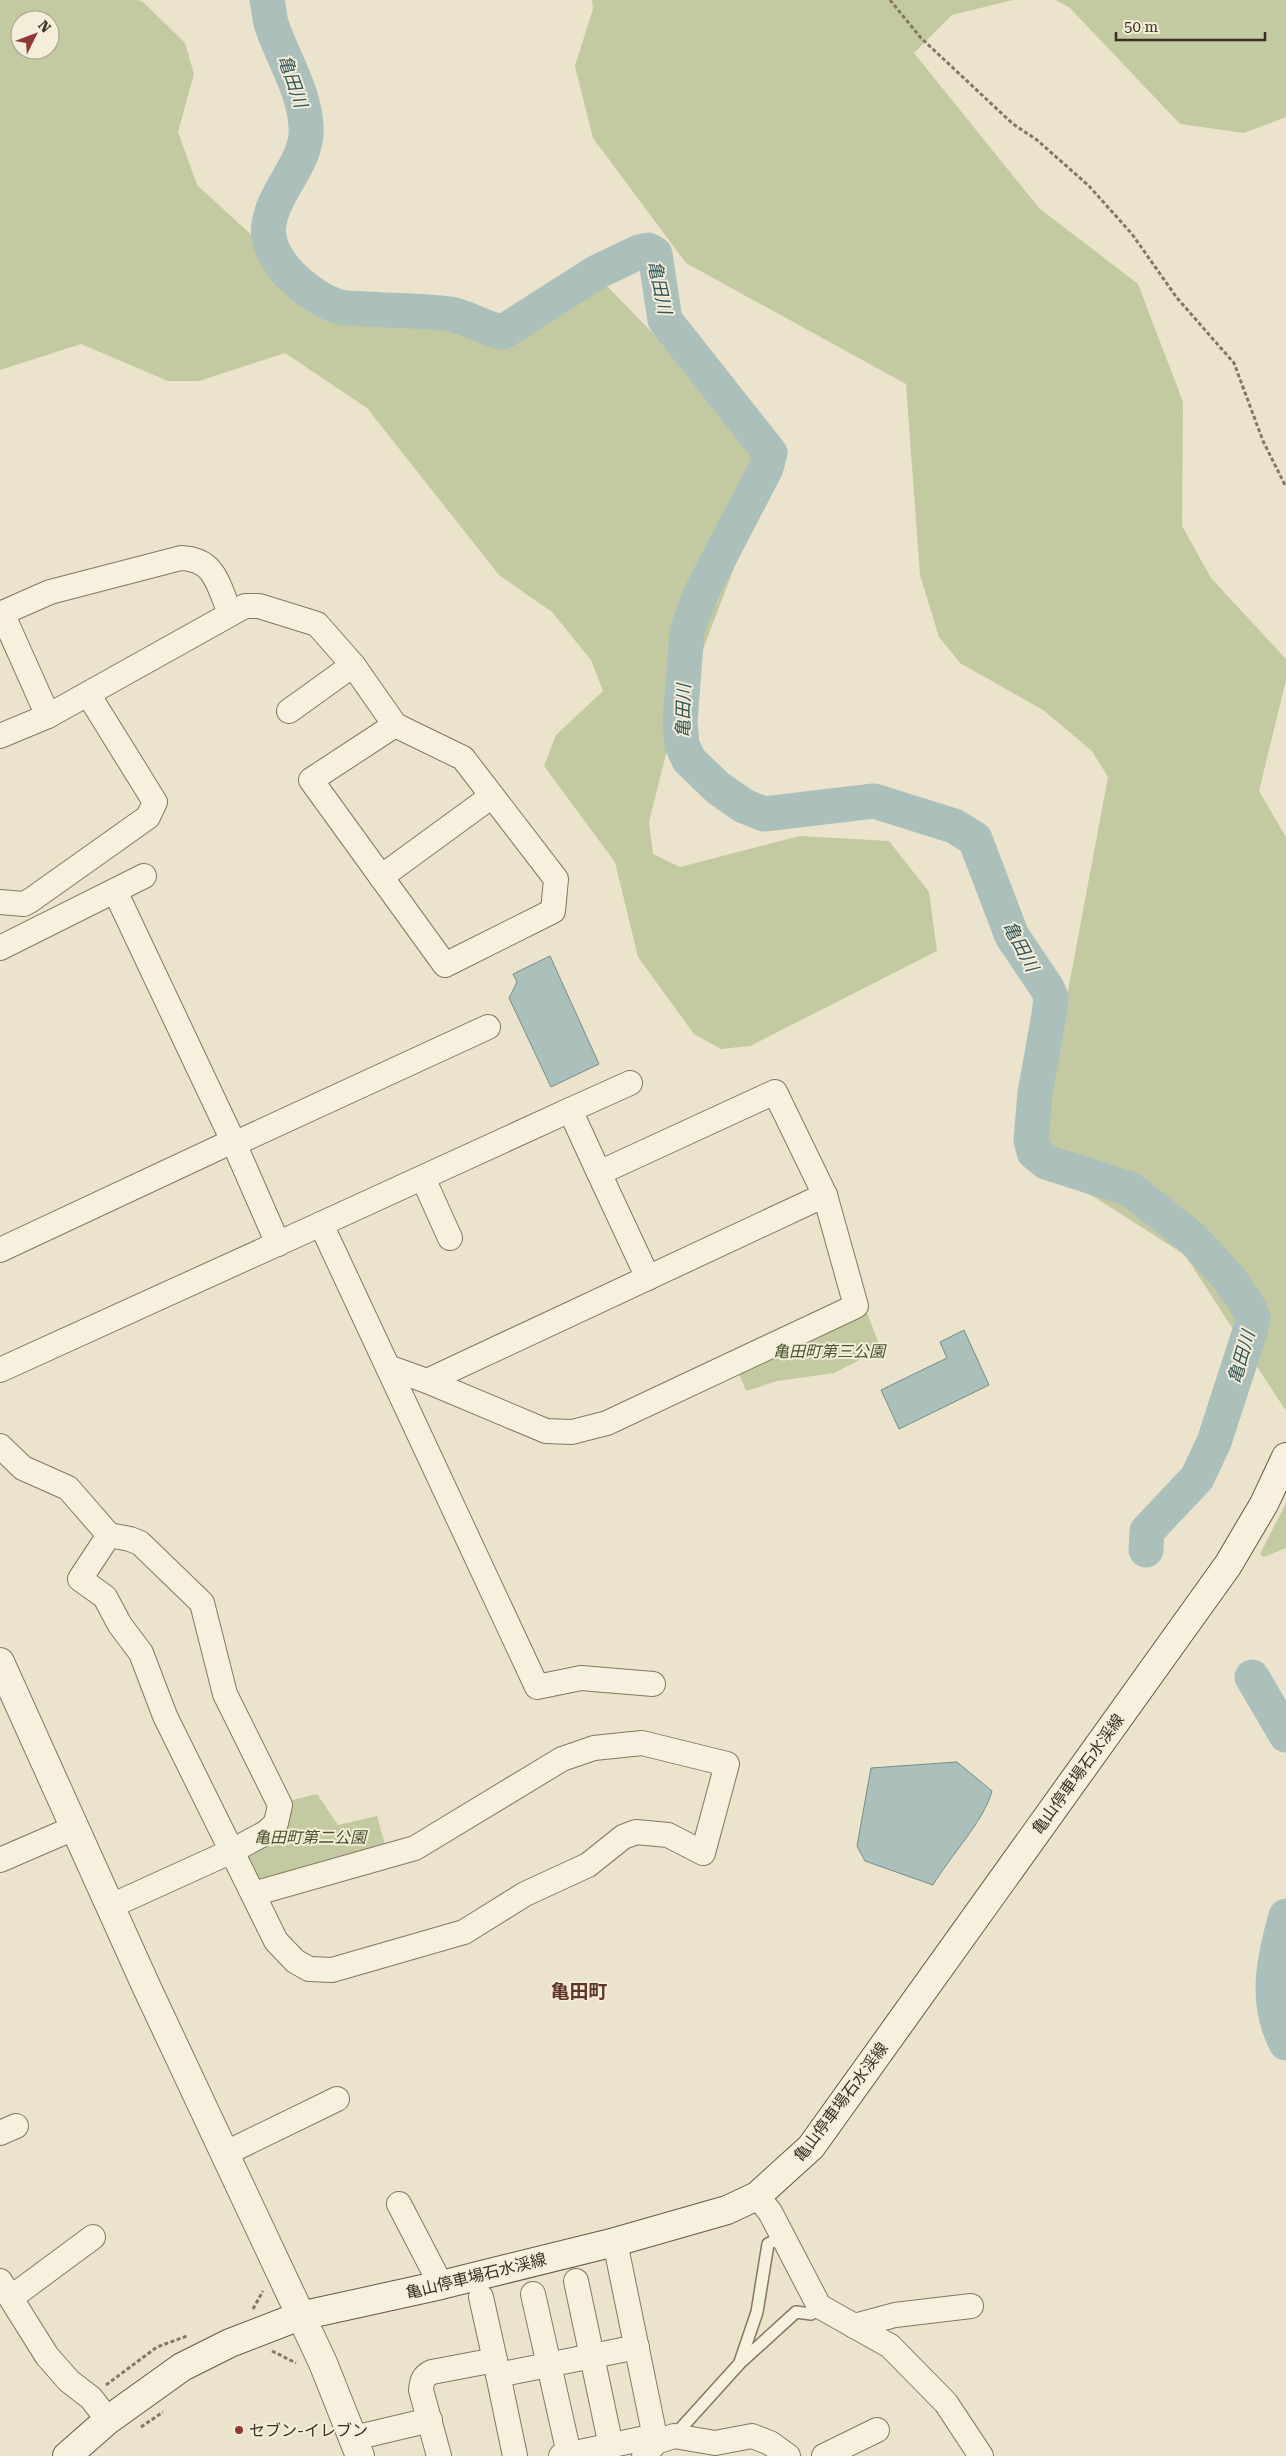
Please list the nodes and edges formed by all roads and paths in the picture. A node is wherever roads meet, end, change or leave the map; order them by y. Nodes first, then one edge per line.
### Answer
1 (890, 0) edge
2 (1286, 487) edge
3 (1, 613) edge
4 (230, 613) junction
5 (353, 665) junction
6 (88, 694) junction
7 (289, 711) dead end
8 (48, 716) junction
9 (395, 725) junction
10 (0, 736) edge
11 (492, 796) junction
12 (144, 876) dead end
13 (381, 877) junction
14 (115, 890) junction
15 (0, 902) edge
16 (0, 948) edge
17 (488, 1027) dead end
18 (630, 1083) dead end
19 (570, 1110) junction
20 (234, 1142) junction
21 (600, 1173) junction
22 (423, 1178) junction
23 (825, 1195) junction
24 (321, 1224) junction
25 (450, 1238) dead end
26 (278, 1244) junction
27 (0, 1250) edge
28 (648, 1278) junction
29 (388, 1367) junction
30 (0, 1370) edge
31 (427, 1381) junction
32 (0, 1446) edge
33 (1286, 1457) edge
34 (109, 1535) junction
35 (0, 1662) edge
36 (653, 1684) dead end
37 (74, 1828) junction
38 (232, 1851) junction
39 (0, 1860) edge
40 (253, 1894) junction
41 (111, 1906) junction
42 (337, 2099) dead end
43 (224, 2154) junction
44 (757, 2196) junction
45 (398, 2204) dead end
46 (783, 2236) junction
47 (93, 2238) dead end
48 (615, 2242) junction
49 (576, 2281) dead end
50 (441, 2285) junction
51 (6, 2289) edge
52 (533, 2294) dead end
53 (480, 2297) dead end
54 (819, 2306) junction
55 (971, 2306) dead end
56 (300, 2316) junction
57 (854, 2326) junction
58 (637, 2347) junction
59 (267, 2348) dead end
60 (592, 2356) junction
61 (296, 2363) dead end
62 (740, 2363) junction
63 (549, 2365) junction
64 (497, 2368) junction
65 (170, 2407) dead end
66 (108, 2420) junction
67 (430, 2420) junction
68 (139, 2428) dead end
69 (877, 2430) dead end
70 (670, 2444) edge
71 (611, 2446) junction
72 (357, 2447) edge
73 (565, 2455) edge
74 (66, 2456) edge
75 (439, 2456) edge
76 (515, 2456) edge
77 (788, 2456) edge
78 (824, 2456) edge
79 (981, 2456) edge

1 - 2 path
3 - 4 street
3 - 8 street
4 - 5 street
4 - 6 street
5 - 7 street
5 - 9 street
6 - 8 street
6 - 15 street
8 - 10 street
9 - 11 street
9 - 13 street
11 - 13 street
11 - 13 street
12 - 14 street
14 - 16 street
14 - 20 street
17 - 20 street
18 - 19 street
19 - 21 street
19 - 22 street
20 - 26 street
20 - 27 street
21 - 23 street
21 - 28 street
22 - 24 street
22 - 25 street
23 - 28 street
23 - 31 street
24 - 26 street
24 - 29 street
26 - 30 street
28 - 31 street
29 - 31 street
29 - 36 street
32 - 34 street
33 - 44 main road, 亀山停車場石水渓線
34 - 38 street
34 - 38 street
35 - 37 main road
37 - 39 street
37 - 41 main road
38 - 40 street
38 - 41 street
40 - 40 street
41 - 43 main road
42 - 43 street
43 - 56 main road
44 - 46 street
44 - 48 main road, 亀山停車場石水渓線
45 - 50 street
46 - 54 street
46 - 62 lane
47 - 51 street
48 - 50 main road, 亀山停車場石水渓線
48 - 58 street
49 - 60 street
50 - 56 main road, 亀山停車場石水渓線
51 - 66 street
52 - 63 street
53 - 64 street
54 - 57 street
54 - 62 lane
55 - 57 street
56 - 66 main road, 亀山停車場石水渓線
56 - 72 main road
57 - 79 street
58 - 60 street
58 - 70 street
59 - 61 path
60 - 63 street
60 - 71 street
62 - 70 lane
63 - 64 street
63 - 73 street
64 - 67 street
64 - 76 street
65 - 68 path
66 - 74 main road, 亀山停車場石水渓線
67 - 72 street
67 - 75 street
69 - 78 street
70 - 71 street
70 - 77 street
71 - 73 street

